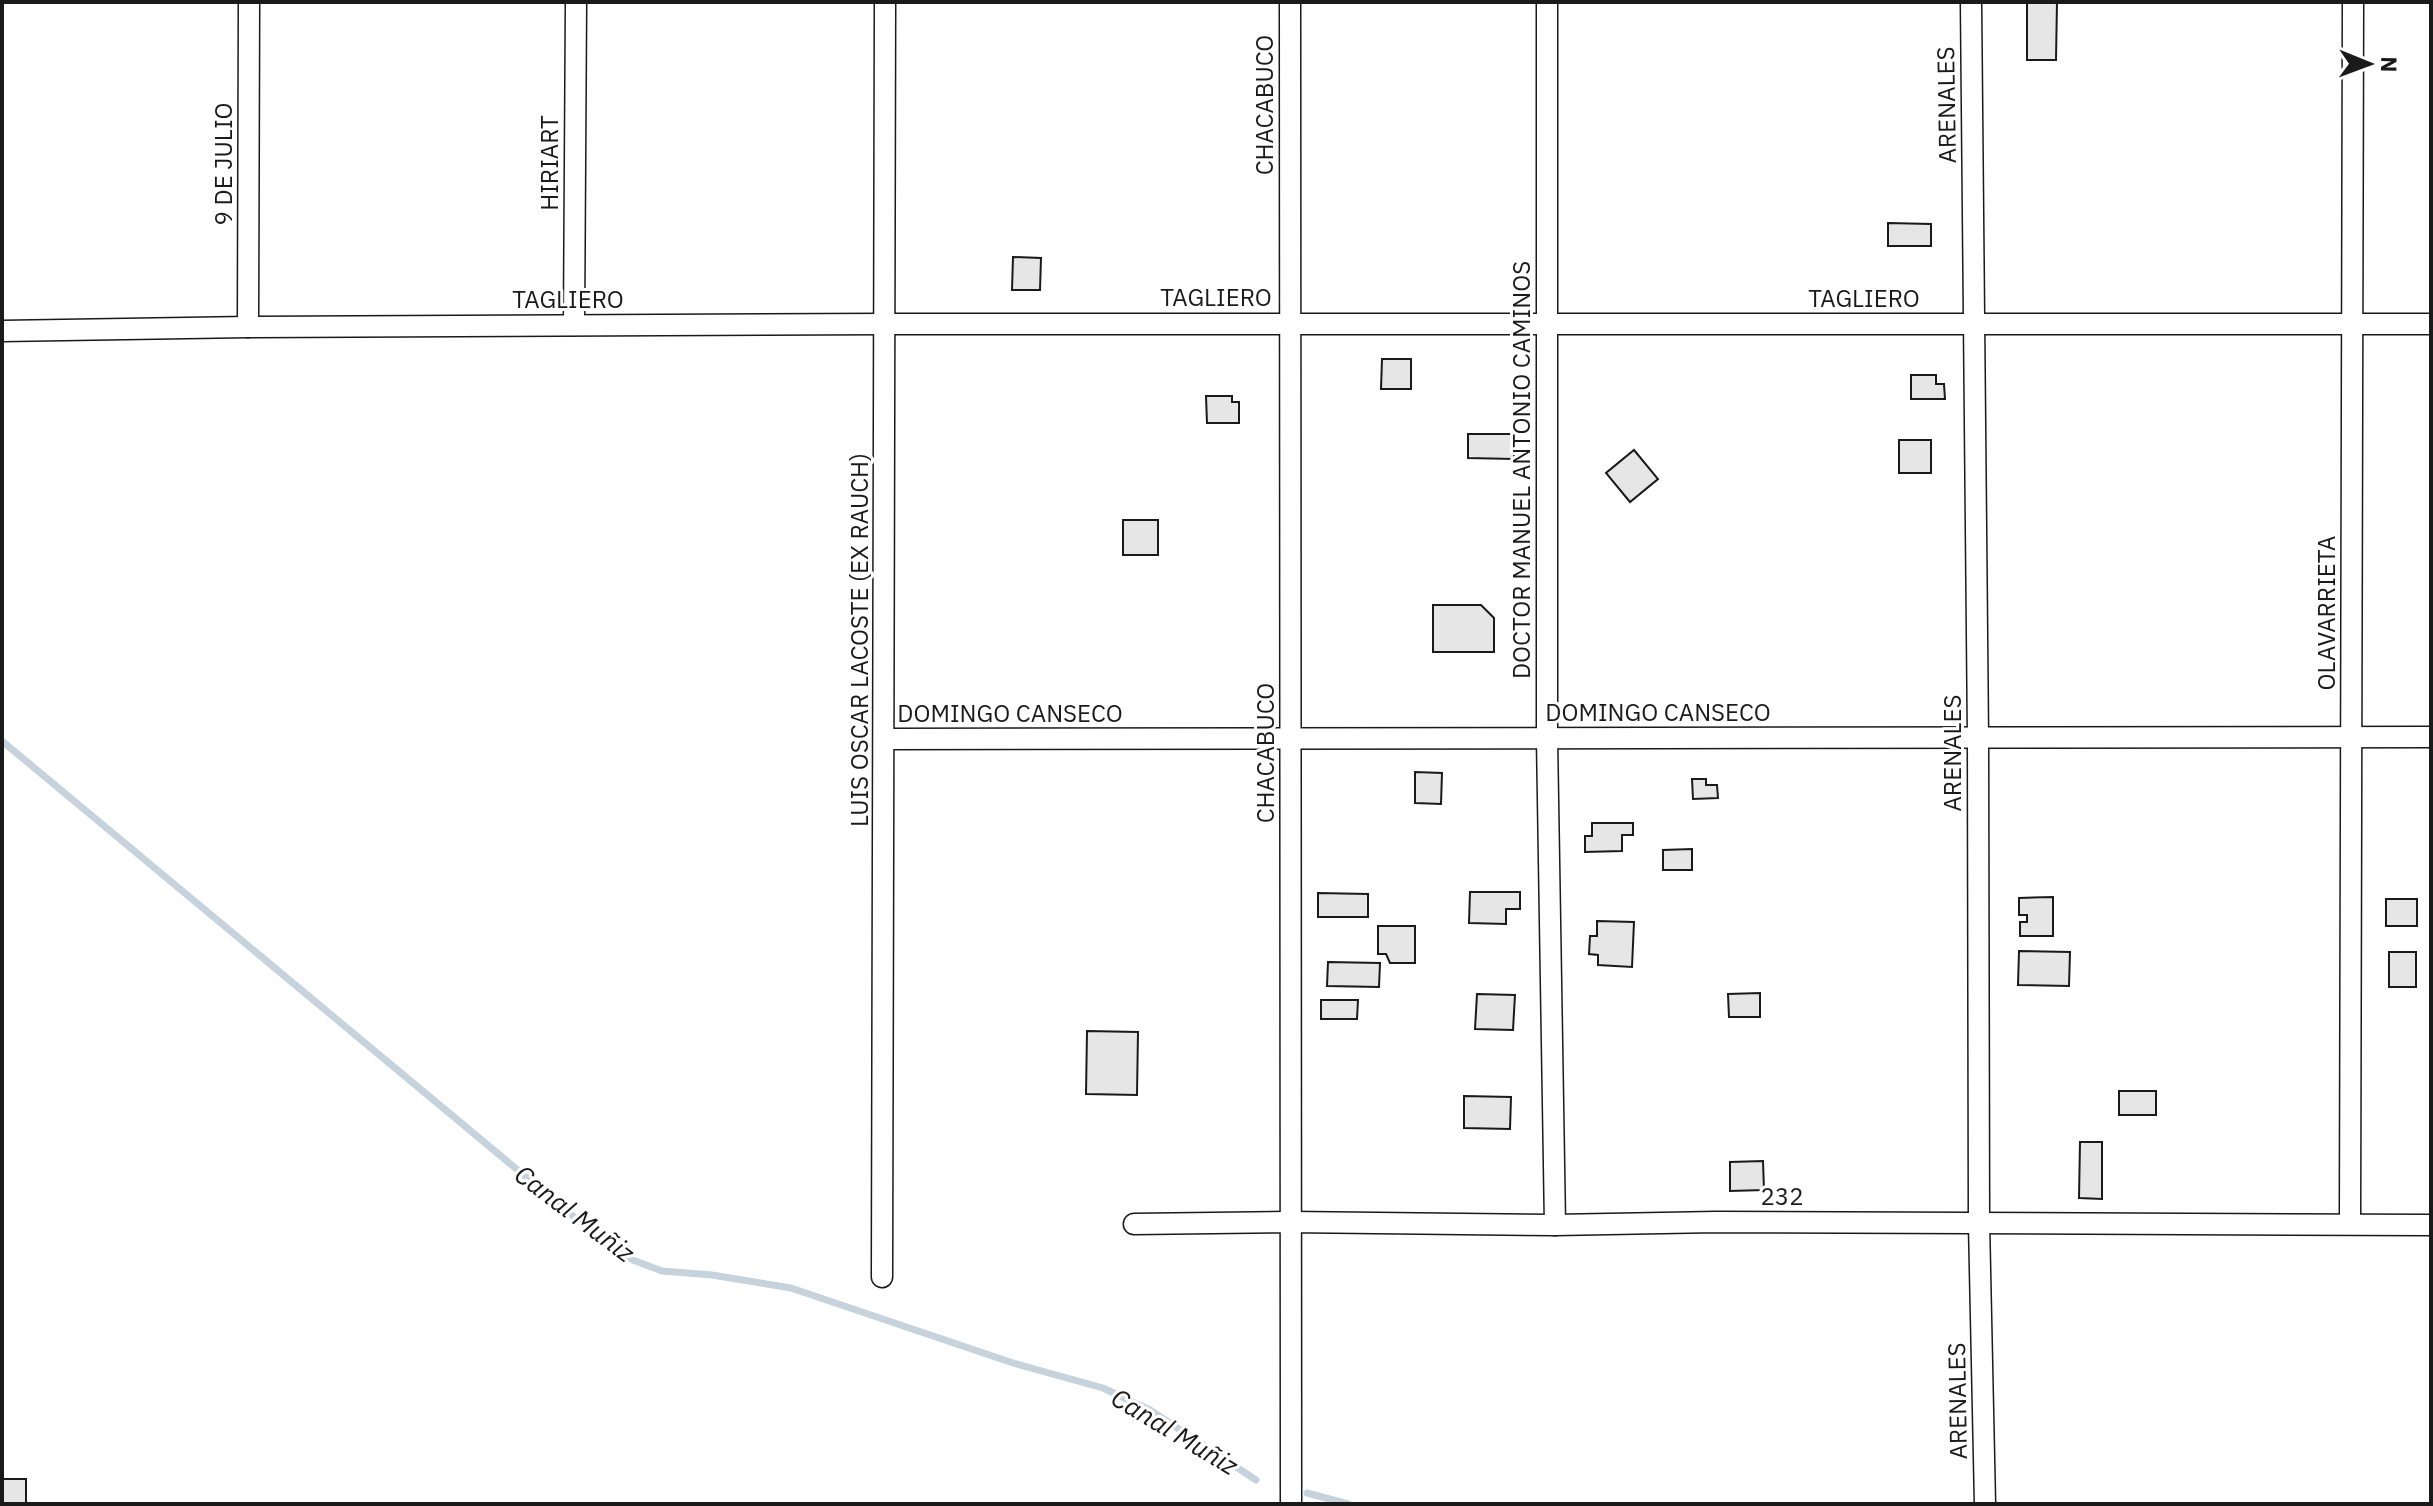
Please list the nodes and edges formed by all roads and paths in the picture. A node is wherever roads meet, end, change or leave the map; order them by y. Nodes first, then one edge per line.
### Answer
1 (249, 2) edge
2 (576, 2) edge
3 (885, 2) edge
4 (1290, 2) edge
5 (1547, 2) edge
6 (1971, 2) edge
7 (2353, 2) edge
8 (1290, 323) junction
9 (2352, 323) junction
10 (885, 324) junction
11 (1546, 324) junction
12 (1975, 324) junction
13 (2431, 324) edge
14 (574, 325) junction
15 (248, 327) junction
16 (2, 331) edge
17 (2352, 737) junction
18 (2431, 737) edge
19 (1547, 738) junction
20 (1978, 738) junction
21 (885, 739) junction
22 (1291, 739) junction
23 (1290, 1222) junction
24 (1979, 1223) junction
25 (1134, 1224) dead end
26 (2350, 1224) junction
27 (1555, 1225) junction
28 (2431, 1225) edge
29 (882, 1277) dead end
30 (1291, 1504) edge
31 (1985, 1504) edge

1 - 15 street, 9 DE JULIO
2 - 14 street, HIRIART
3 - 10 street, LUIS OSCAR LACOSTE (EX RAUCH)
4 - 8 street, CHACABUCO
5 - 11 street, DOCTOR MANUEL ANTONIO CAMINOS
6 - 12 street, ARENALES
7 - 9 street, OLAVARRIETA
8 - 10 street, TAGLIERO
8 - 11 street, TAGLIERO
8 - 22 street, CHACABUCO
9 - 12 street, TAGLIERO
9 - 13 street, TAGLIERO
9 - 17 street, OLAVARRIETA
10 - 14 street, TAGLIERO
10 - 21 street, LUIS OSCAR LACOSTE (EX RAUCH)
11 - 12 street, TAGLIERO
11 - 19 street, DOCTOR MANUEL ANTONIO CAMINOS
12 - 20 street, ARENALES
14 - 15 street, TAGLIERO
15 - 16 street, TAGLIERO
17 - 18 street, DOMINGO CANSECO
17 - 20 street, DOMINGO CANSECO
17 - 26 street, OLAVARRIETA
19 - 20 street, DOMINGO CANSECO
19 - 22 street, DOMINGO CANSECO
19 - 27 street, DOCTOR MANUEL ANTONIO CAMINOS
20 - 24 street, ARENALES
21 - 22 street, DOMINGO CANSECO
21 - 29 street, LUIS OSCAR LACOSTE (EX RAUCH)
22 - 23 street, CHACABUCO
23 - 25 street, 232
23 - 27 street, 232
23 - 30 street, CHACABUCO
24 - 26 street, 232
24 - 27 street, 232
24 - 31 street, ARENALES
26 - 28 street, 232

